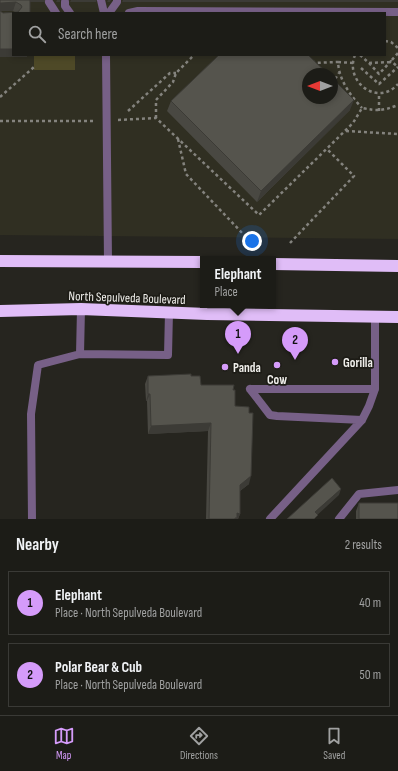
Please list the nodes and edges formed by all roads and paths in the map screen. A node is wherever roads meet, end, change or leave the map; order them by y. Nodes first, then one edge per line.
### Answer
1 (101, 0) edge
2 (117, 0) edge
3 (49, 2) dead end
4 (65, 2) dead end
5 (55, 12) edge
6 (69, 12) edge
7 (104, 12) edge
8 (110, 12) edge
9 (134, 12) edge
10 (398, 12) edge
11 (386, 41) edge
12 (398, 48) edge
13 (398, 53) edge
14 (106, 56) edge
15 (193, 56) edge
16 (355, 56) edge
17 (361, 56) edge
18 (311, 59) edge
19 (338, 62) junction
20 (353, 63) junction
21 (369, 63) junction
22 (34, 67) dead end
23 (398, 67) edge
24 (361, 68) dead end
25 (176, 73) junction
26 (340, 73) junction
27 (338, 76) edge
28 (398, 84) edge
29 (345, 87) junction
30 (342, 93) edge
31 (379, 94) junction
32 (0, 97) edge
33 (398, 106) edge
34 (362, 108) junction
35 (128, 111) dead end
36 (379, 111) junction
37 (156, 118) junction
38 (137, 120) dead end
39 (0, 121) edge
40 (84, 121) dead end
41 (345, 131) junction
42 (398, 134) edge
43 (177, 138) junction
44 (327, 148) junction
45 (245, 236) dead end
46 (290, 243) dead end
47 (0, 260) edge
48 (108, 261) junction
49 (200, 262) edge
50 (276, 264) edge
51 (398, 266) edge
52 (81, 309) junction
53 (0, 311) edge
54 (169, 312) junction
55 (374, 316) junction
56 (398, 317) edge
57 (80, 354) junction
58 (375, 389) junction
59 (362, 420) junction
60 (398, 490) edge
61 (32, 519) edge
62 (270, 519) edge
63 (339, 519) edge

1 - 7 lane
2 - 8 lane
3 - 5 lane
4 - 6 lane
9 - 10 lane
11 - 12 path
13 - 21 path
14 - 48 lane
15 - 25 path
16 - 20 path
17 - 21 path
18 - 19 path
19 - 20 path
19 - 26 path
20 - 31 path
21 - 23 path
22 - 32 path
23 - 24 path
25 - 35 path
25 - 37 path
26 - 27 path
26 - 29 path
28 - 31 path
29 - 30 path
29 - 34 path
31 - 36 path
33 - 36 path
34 - 36 path
34 - 41 path
37 - 38 path
37 - 43 path
39 - 40 path
41 - 42 path
41 - 44 path
43 - 44 path
43 - 45 path
44 - 46 path
47 - 48 highway
48 - 49 highway
50 - 51 highway
52 - 53 highway, North Sepulveda Boulevard
52 - 54 highway, North Sepulveda Boulevard
52 - 57 lane
54 - 55 highway, North Sepulveda Boulevard
54 - 57 lane
55 - 56 highway, North Sepulveda Boulevard
55 - 58 lane
57 - 61 lane
58 - 59 lane
58 - 59 lane
59 - 62 lane
60 - 63 lane

